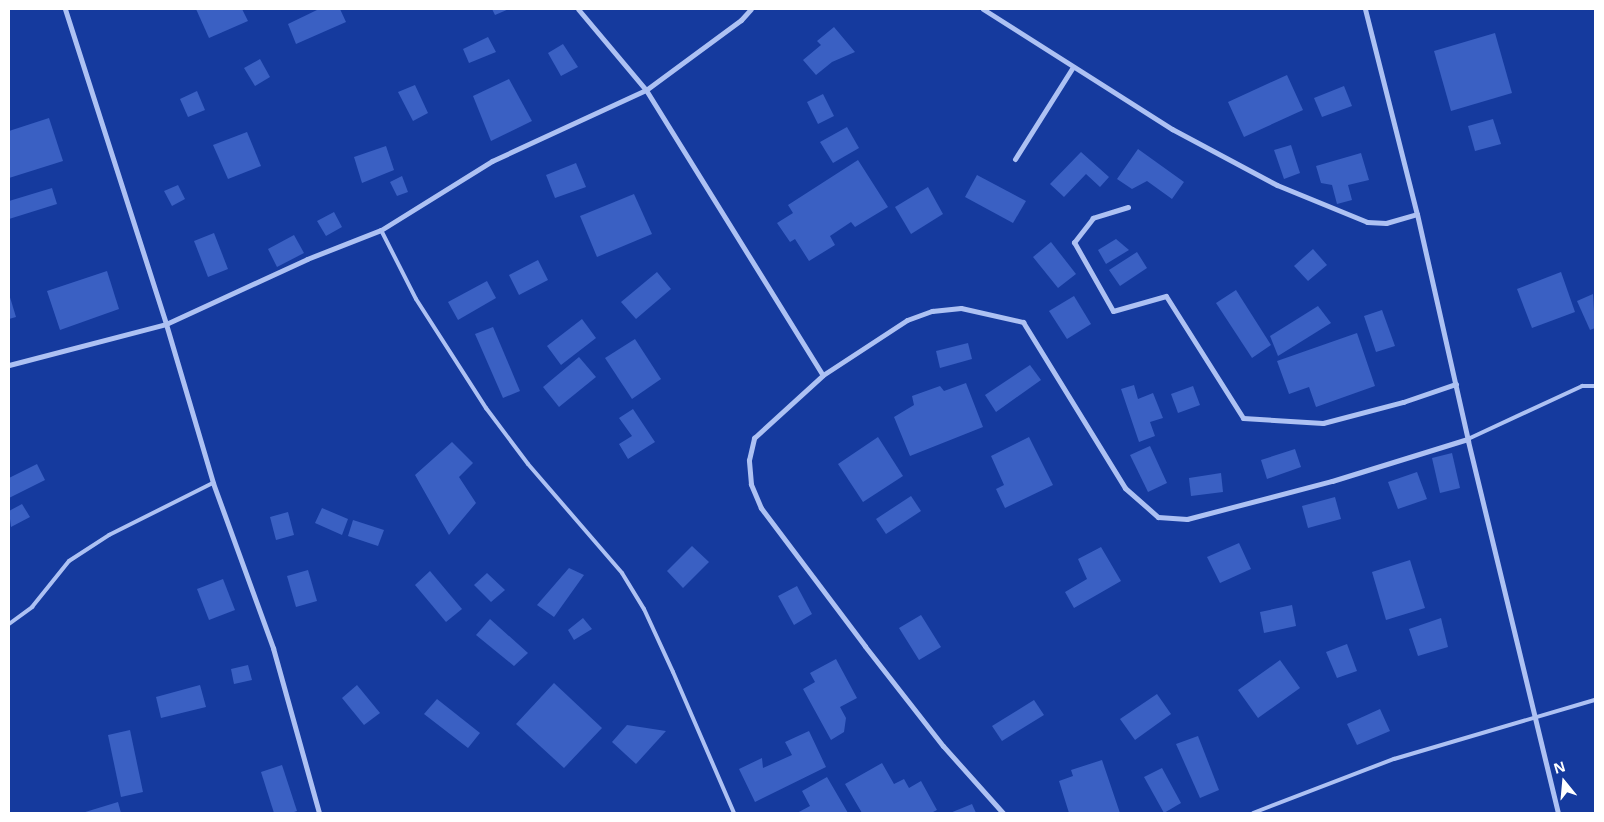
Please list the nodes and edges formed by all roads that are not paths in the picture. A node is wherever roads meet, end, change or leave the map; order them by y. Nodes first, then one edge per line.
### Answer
1 (65, 9) edge
2 (578, 9) edge
3 (751, 9) edge
4 (983, 9) edge
5 (1365, 9) edge
6 (1073, 67) junction
7 (646, 90) junction
8 (1015, 159) dead end
9 (1128, 206) dead end
10 (1418, 214) junction
11 (381, 230) junction
12 (166, 324) junction
13 (9, 364) edge
14 (822, 374) junction
15 (1456, 384) junction
16 (1595, 386) edge
17 (1468, 439) junction
18 (213, 483) junction
19 (9, 624) edge
20 (1595, 700) edge
21 (1534, 720) junction
22 (319, 813) edge
23 (734, 813) edge
24 (1003, 813) edge
25 (1253, 813) edge
26 (1558, 813) edge

1 - 12 street
2 - 7 street
3 - 7 street
4 - 6 street
5 - 10 street
6 - 8 street
6 - 10 street
7 - 11 street
7 - 14 street
9 - 15 street
10 - 15 street
11 - 12 street
11 - 23 lane
12 - 13 street
12 - 18 street
14 - 17 street
14 - 24 street
15 - 17 street
16 - 17 lane
17 - 21 street
18 - 19 lane
18 - 22 street
20 - 21 lane
21 - 25 lane
21 - 26 street

